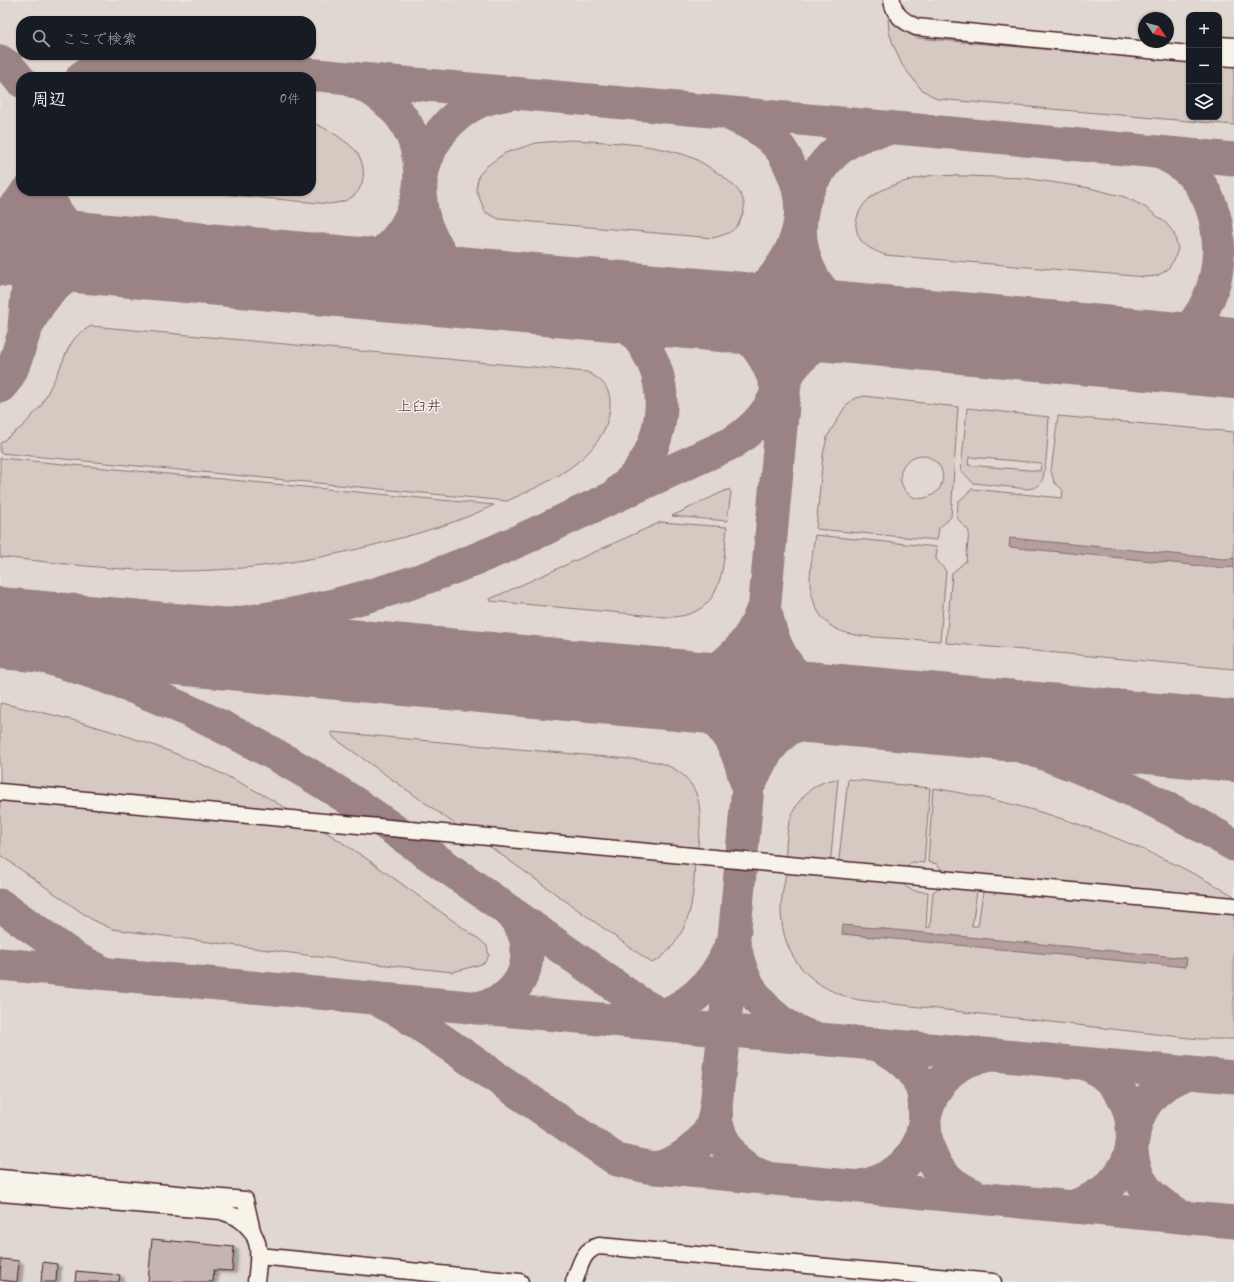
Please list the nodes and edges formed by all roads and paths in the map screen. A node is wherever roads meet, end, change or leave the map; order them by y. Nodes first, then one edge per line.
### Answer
1 (892, 0) edge
2 (900, 0) edge
3 (1138, 38) edge
4 (1174, 42) edge
5 (1186, 43) edge
6 (1222, 45) edge
7 (1234, 46) edge
8 (1186, 54) edge
9 (1222, 57) edge
10 (1234, 58) edge
11 (0, 792) edge
12 (1234, 906) edge
13 (0, 1178) edge
14 (0, 1185) edge
15 (0, 1193) edge
16 (251, 1230) junction
17 (258, 1268) edge
18 (425, 1282) edge
19 (520, 1282) edge
20 (574, 1282) edge
21 (585, 1282) edge
22 (896, 1282) edge
23 (993, 1282) edge

1 - 8 lane
2 - 3 lane
4 - 5 lane
6 - 7 lane
9 - 10 lane
11 - 12 lane
13 - 16 lane
14 - 16 lane
15 - 16 lane
16 - 17 lane
17 - 18 lane
17 - 19 lane
20 - 23 lane
21 - 22 lane

